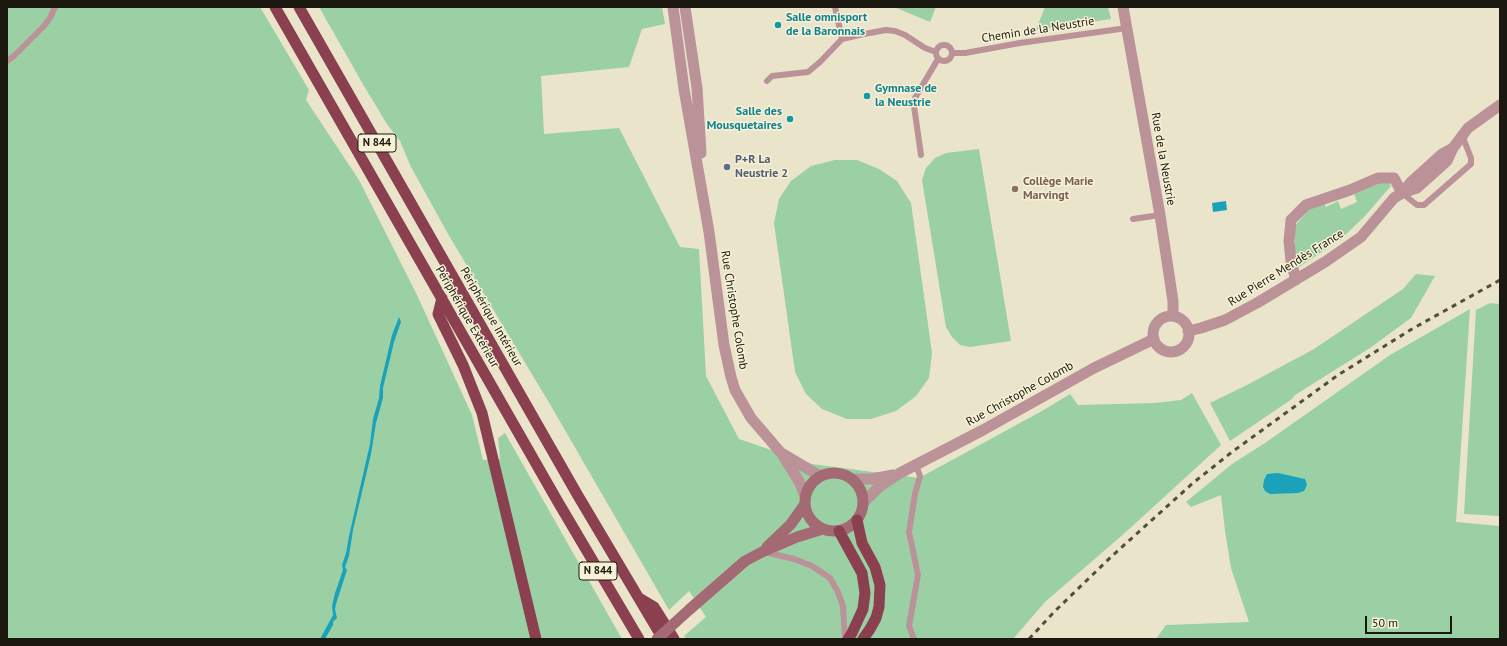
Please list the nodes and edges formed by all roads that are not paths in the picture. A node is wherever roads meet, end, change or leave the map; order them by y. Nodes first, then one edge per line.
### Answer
1 (56, 7) edge
2 (276, 7) edge
3 (299, 7) edge
4 (673, 7) edge
5 (685, 7) edge
6 (835, 7) edge
7 (1123, 7) edge
8 (1127, 28) junction
9 (842, 39) junction
10 (936, 52) junction
11 (952, 53) junction
12 (938, 59) junction
13 (7, 61) edge
14 (767, 81) dead end
15 (1500, 105) edge
16 (1462, 135) junction
17 (921, 155) dead end
18 (1402, 193) junction
19 (704, 202) junction
20 (1160, 215) junction
21 (1133, 219) dead end
22 (1296, 280) junction
23 (442, 298) junction
24 (1173, 316) junction
25 (1188, 331) junction
26 (1154, 339) junction
27 (782, 454) junction
28 (916, 465) junction
29 (900, 473) junction
30 (820, 476) junction
31 (852, 479) junction
32 (805, 500) junction
33 (863, 503) junction
34 (857, 520) junction
35 (823, 529) junction
36 (839, 531) junction
37 (762, 552) junction
38 (637, 596) junction
39 (536, 639) edge
40 (639, 639) edge
41 (657, 639) edge
42 (663, 639) edge
43 (674, 639) edge
44 (847, 639) edge
45 (863, 639) edge
46 (914, 639) edge

1 - 13 lane
2 - 23 highway, Périphérique Extérieur / N 844
3 - 38 highway, Périphérique Intérieur / N 844
4 - 19 street, Rue Christophe Colomb
5 - 19 street, Rue Christophe Colomb
6 - 9 lane
7 - 8 street, Rue de la Neustrie
8 - 11 lane, Chemin de la Neustrie
8 - 20 street, Rue de la Neustrie
9 - 10 lane
9 - 14 lane
10 - 11 lane
10 - 12 lane
11 - 12 lane
12 - 17 lane
15 - 16 street, Rue Pierre Mendès France
16 - 18 street, Rue Pierre Mendès France
16 - 18 lane
18 - 22 street, Rue Pierre Mendès France
18 - 22 street
19 - 27 street, Rue Christophe Colomb
20 - 21 lane
20 - 24 street, Rue de la Neustrie
22 - 25 street, Rue Pierre Mendès France
23 - 39 highway
23 - 40 highway, Périphérique Extérieur / N 844
24 - 25 street
24 - 26 street
25 - 26 street
26 - 28 street, Rue Christophe Colomb
27 - 30 street, Rue Christophe Colomb
27 - 32 street, Rue Christophe Colomb
28 - 29 street, Rue Christophe Colomb
28 - 46 lane
29 - 31 street, Rue Christophe Colomb
29 - 33 street, Rue Christophe Colomb
30 - 31 main road
30 - 32 main road
31 - 33 main road
32 - 35 main road
32 - 37 main road
33 - 34 main road
34 - 36 main road
34 - 45 highway
35 - 36 main road
35 - 37 main road
36 - 44 highway
37 - 41 main road, bridge
37 - 44 lane
38 - 42 highway, Périphérique Intérieur / N 844
38 - 43 highway

